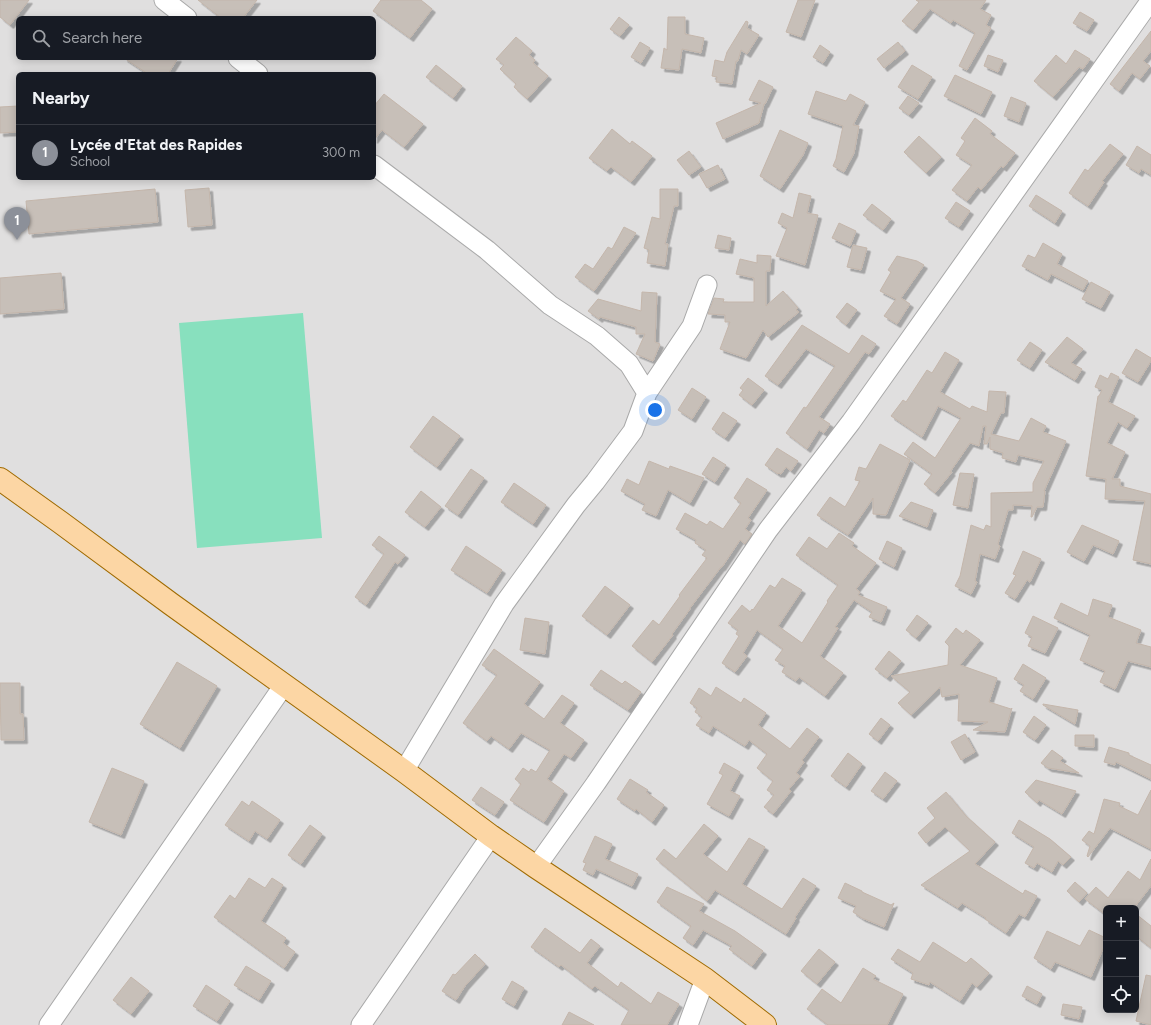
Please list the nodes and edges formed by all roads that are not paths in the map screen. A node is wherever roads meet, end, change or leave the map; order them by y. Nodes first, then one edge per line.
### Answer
1 (164, 0) edge
2 (1151, 0) edge
3 (184, 16) edge
4 (240, 60) edge
5 (256, 72) edge
6 (376, 167) edge
7 (707, 285) dead end
8 (647, 393) junction
9 (0, 479) edge
10 (284, 685) junction
11 (404, 771) junction
12 (491, 836) junction
13 (536, 867) junction
14 (705, 979) junction
15 (49, 1025) edge
16 (361, 1025) edge
17 (688, 1025) edge
18 (765, 1025) edge

1 - 3 street
2 - 13 street
4 - 5 street
6 - 8 street
7 - 8 street
8 - 11 street
9 - 10 main road
10 - 11 main road
10 - 15 street
11 - 12 main road
12 - 13 main road
12 - 16 street
13 - 14 main road
14 - 17 street
14 - 18 main road

